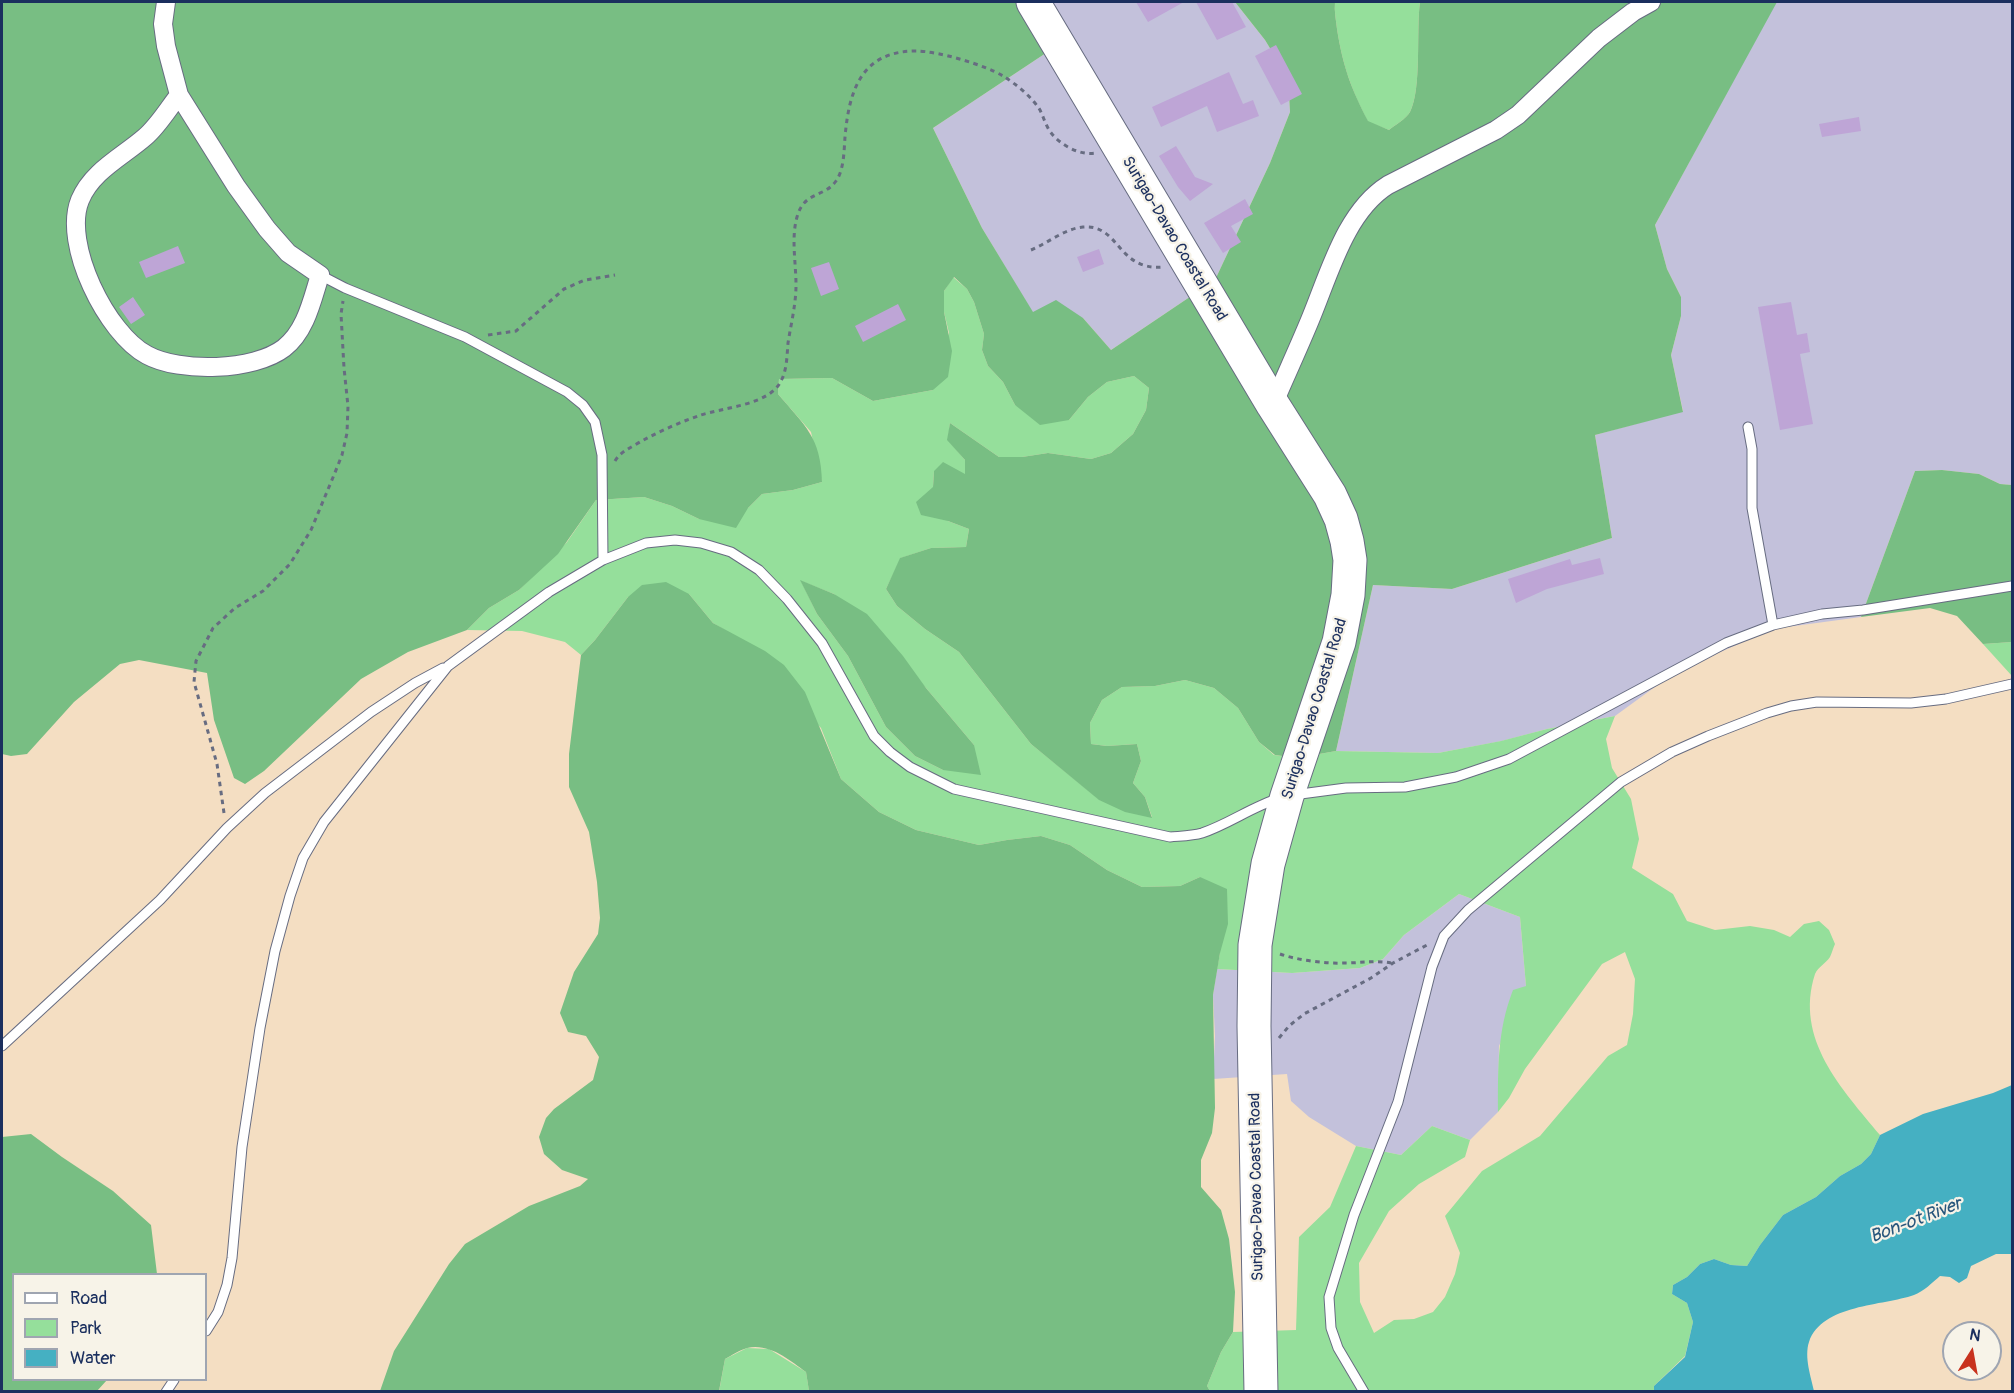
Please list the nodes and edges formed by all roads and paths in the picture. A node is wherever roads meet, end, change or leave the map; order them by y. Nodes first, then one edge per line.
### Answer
1 (166, 2) edge
2 (1034, 2) edge
3 (1651, 2) edge
4 (179, 95) junction
5 (1120, 148) junction
6 (1031, 250) dead end
7 (1184, 256) junction
8 (320, 275) junction
9 (615, 275) dead end
10 (345, 288) junction
11 (465, 337) junction
12 (1273, 405) junction
13 (1748, 427) dead end
14 (603, 484) junction
15 (603, 560) junction
16 (2013, 586) edge
17 (1773, 625) junction
18 (448, 666) junction
19 (2013, 684) edge
20 (1287, 796) junction
21 (227, 828) junction
22 (1444, 936) junction
23 (1255, 945) junction
24 (1393, 963) junction
25 (2, 1046) edge
26 (1255, 1071) junction
27 (207, 1329) edge
28 (1261, 1392) edge
29 (1364, 1392) edge

1 - 4 street
2 - 5 highway, Surigao-Davao Coastal Road
3 - 12 street
4 - 8 street
4 - 8 street
5 - 7 highway, Surigao-Davao Coastal Road
5 - 14 path
6 - 7 path
7 - 12 highway, Surigao-Davao Coastal Road
8 - 10 lane
9 - 11 path
10 - 11 lane
10 - 21 path
11 - 14 lane
12 - 20 highway, Surigao-Davao Coastal Road
13 - 17 lane
14 - 15 lane
15 - 18 lane
15 - 20 lane
16 - 17 lane
17 - 20 lane
18 - 21 lane
18 - 27 lane
19 - 22 lane
20 - 23 highway, Surigao-Davao Coastal Road
21 - 25 lane
22 - 24 path
22 - 29 lane
23 - 24 path
23 - 26 highway, Surigao-Davao Coastal Road
24 - 26 path
26 - 28 highway, Surigao-Davao Coastal Road

